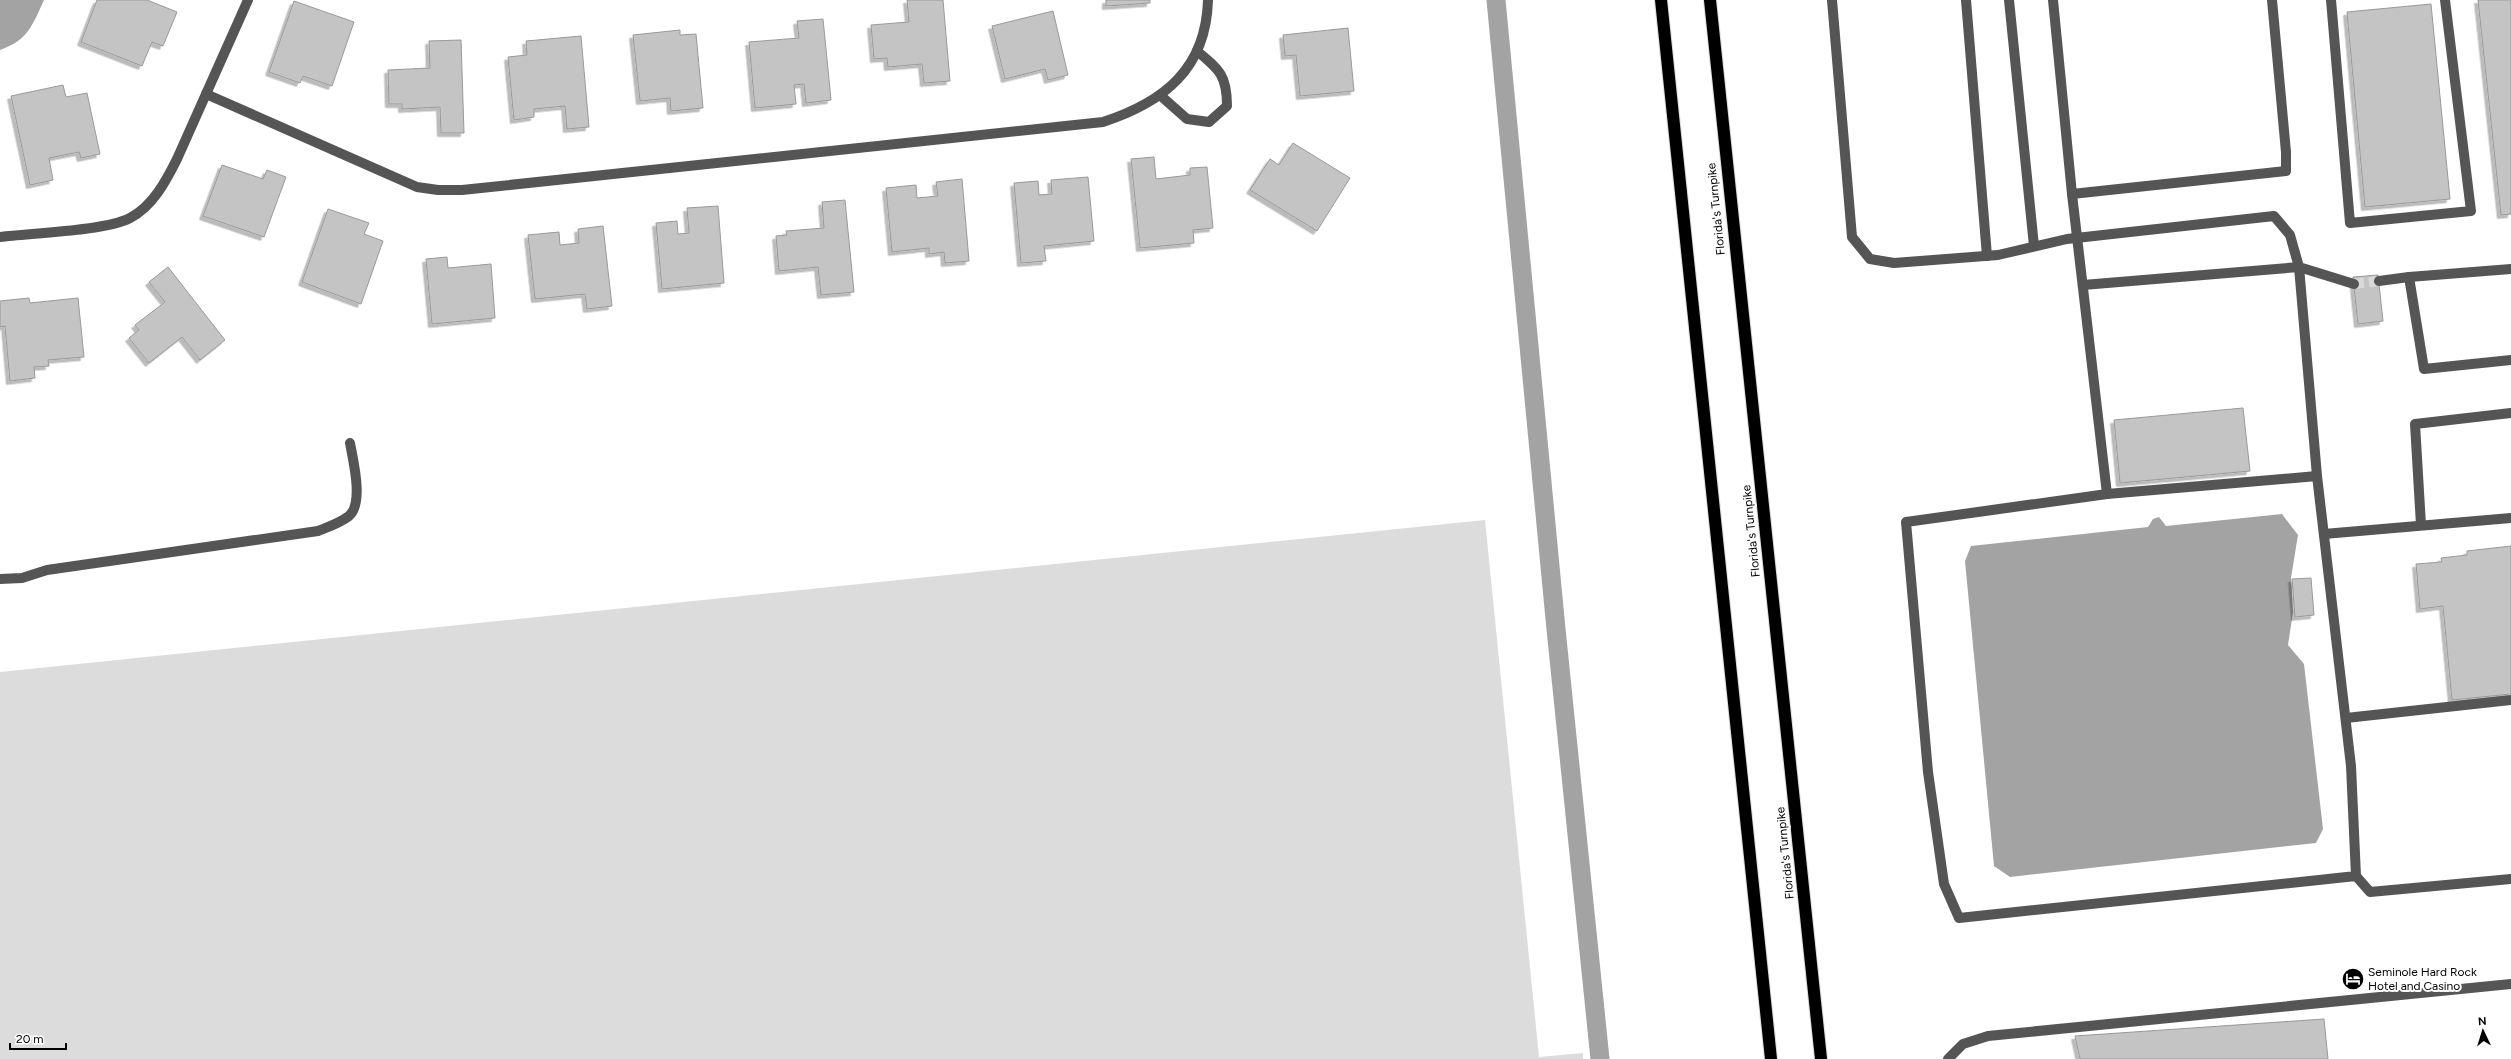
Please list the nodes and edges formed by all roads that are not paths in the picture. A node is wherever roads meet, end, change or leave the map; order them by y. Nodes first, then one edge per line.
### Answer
1 (248, 0) edge
2 (1208, 0) edge
3 (1661, 0) edge
4 (1710, 0) edge
5 (1832, 0) edge
6 (1966, 0) edge
7 (2008, 0) edge
8 (2053, 0) edge
9 (2272, 0) edge
10 (2331, 0) edge
11 (2445, 0) edge
12 (1197, 51) junction
13 (206, 94) junction
14 (1160, 96) junction
15 (2072, 194) junction
16 (0, 237) edge
17 (2078, 238) junction
18 (2034, 246) junction
19 (1987, 256) junction
20 (2300, 267) junction
21 (2511, 269) edge
22 (2409, 277) junction
23 (2379, 281) tunnel mouth
24 (2354, 284) tunnel mouth
25 (2083, 285) junction
26 (2511, 360) edge
27 (2511, 413) edge
28 (350, 443) dead end
29 (2317, 476) junction
30 (2107, 494) junction
31 (2511, 518) edge
32 (2421, 525) junction
33 (2324, 534) junction
34 (0, 579) edge
35 (2511, 700) edge
36 (2346, 718) junction
37 (2356, 876) junction
38 (2511, 879) edge
39 (2511, 984) edge
40 (1771, 1059) edge
41 (1821, 1059) edge
42 (1948, 1059) edge

1 - 13 street
2 - 12 street
3 - 40 highway
4 - 41 highway, Florida's Turnpike
5 - 19 street
6 - 19 street
7 - 18 street
8 - 15 street
9 - 15 street
10 - 11 street
12 - 14 street
12 - 14 street
13 - 14 street
13 - 16 street
15 - 17 street
17 - 18 street
17 - 20 street
17 - 25 street
18 - 19 street
20 - 24 street
20 - 25 street
20 - 29 street
21 - 22 street
22 - 23 street
22 - 26 street
25 - 30 street
27 - 32 street
28 - 34 street
29 - 30 street
29 - 33 street
30 - 37 street
31 - 32 street
32 - 33 street
33 - 36 street
35 - 36 street
36 - 37 street
37 - 38 street
39 - 42 street

